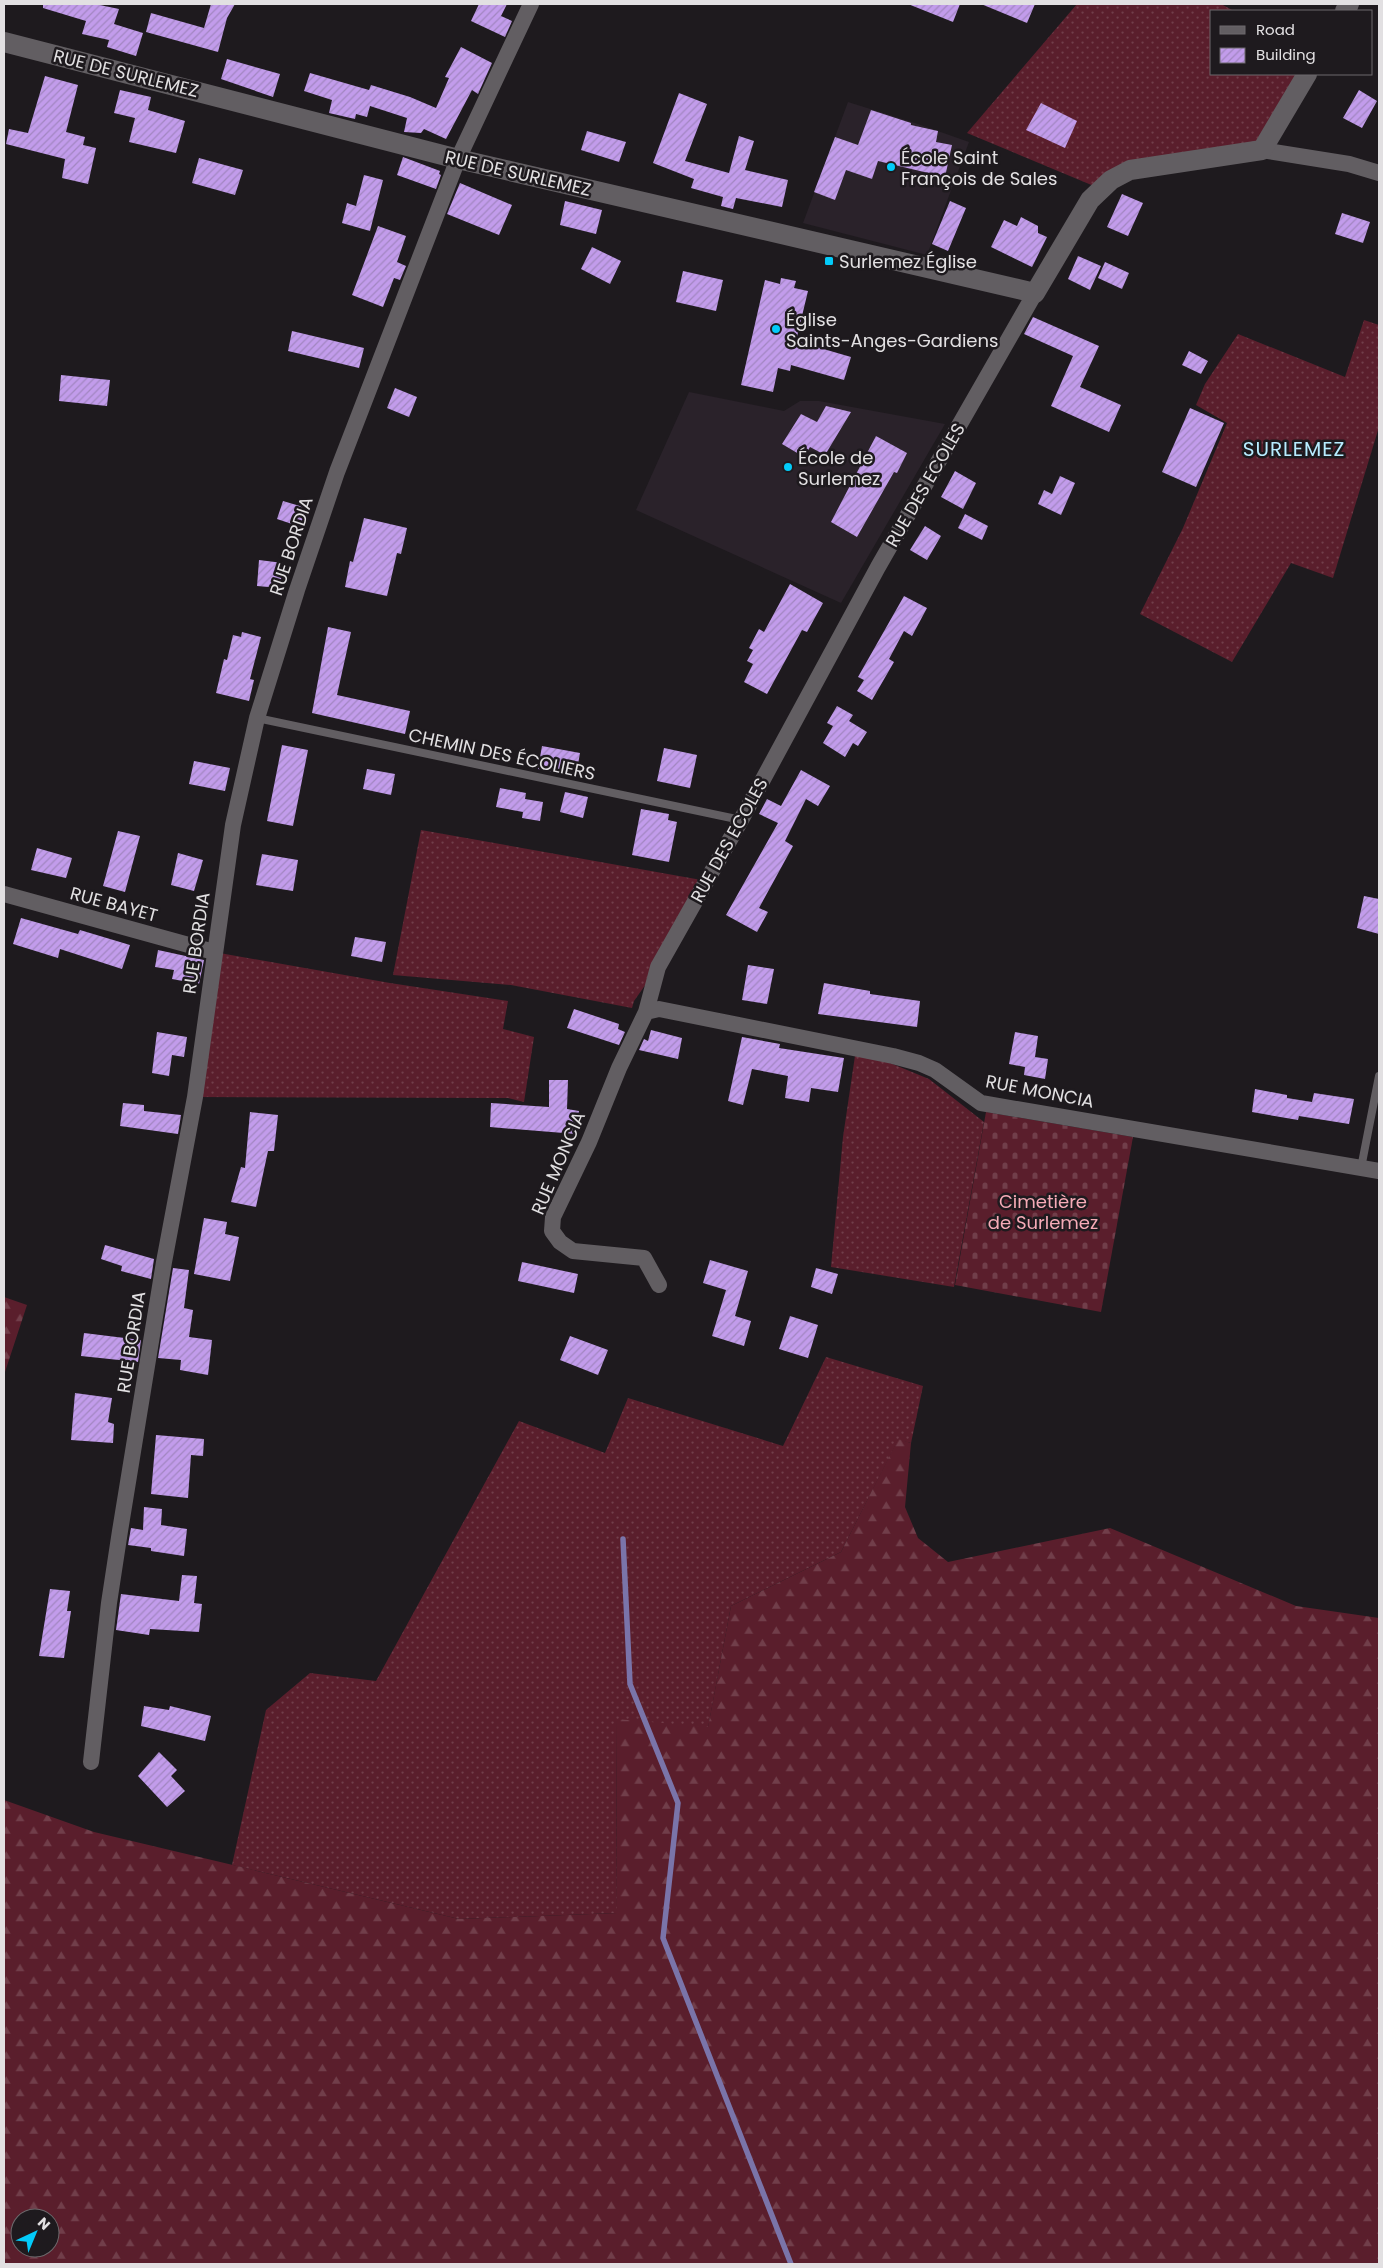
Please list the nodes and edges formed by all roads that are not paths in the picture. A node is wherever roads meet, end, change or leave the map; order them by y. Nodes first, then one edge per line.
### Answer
1 (531, 4) edge
2 (4, 42) edge
3 (1307, 75) edge
4 (1262, 150) junction
5 (458, 159) junction
6 (1379, 173) edge
7 (1035, 293) junction
8 (257, 718) junction
9 (741, 820) junction
10 (4, 894) edge
11 (214, 952) junction
12 (644, 1014) junction
13 (1379, 1076) edge
14 (1362, 1168) junction
15 (1379, 1171) edge
16 (660, 1285) dead end
17 (91, 1762) dead end

1 - 5 street, RUE BORDIA
2 - 5 street, RUE DE SURLEMEZ
3 - 4 street
4 - 6 street
4 - 7 street, RUE DES ECOLES
5 - 7 street, RUE DE SURLEMEZ
5 - 8 street, RUE BORDIA
7 - 9 street, RUE DES ECOLES
8 - 9 lane, CHEMIN DES ÉCOLIERS
8 - 11 street, RUE BORDIA
9 - 12 street, RUE DES ECOLES
10 - 11 street, RUE BAYET
11 - 17 street, RUE BORDIA
12 - 14 street, RUE MONCIA
12 - 16 street, RUE MONCIA
13 - 14 lane
14 - 15 street, RUE MONCIA

